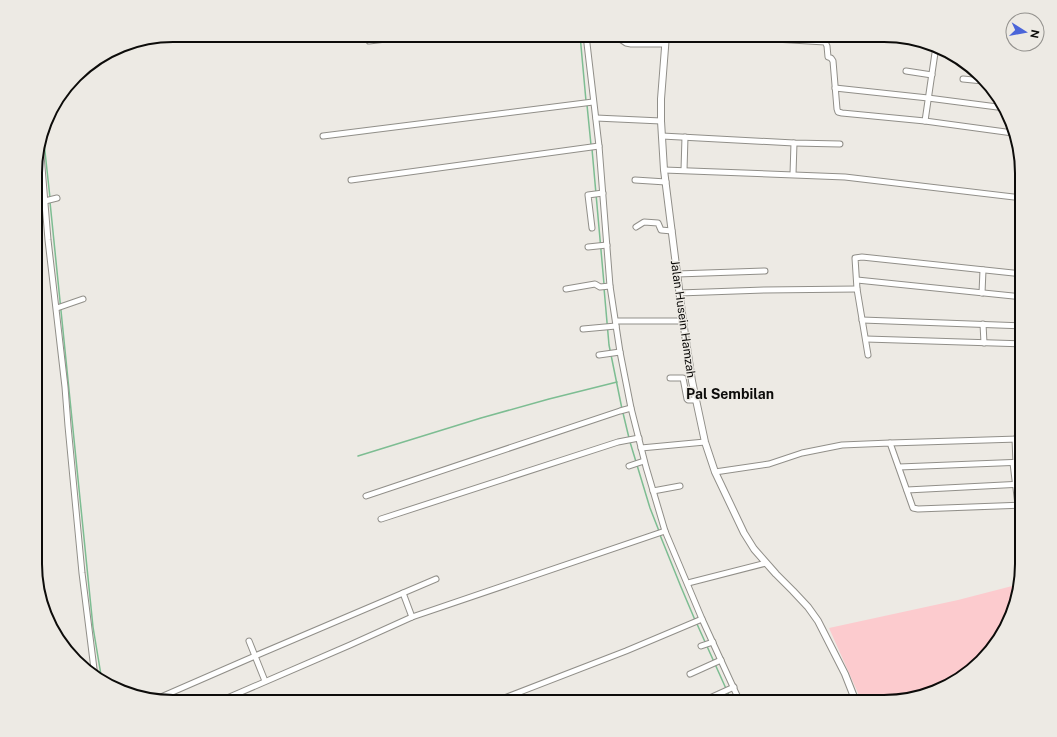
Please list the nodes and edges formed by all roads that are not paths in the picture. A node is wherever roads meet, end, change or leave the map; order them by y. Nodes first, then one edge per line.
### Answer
1 (587, 42) edge
2 (624, 42) edge
3 (824, 42) edge
4 (664, 44) joint
5 (935, 52) edge
6 (906, 71) dead end
7 (932, 75) junction
8 (963, 79) dead end
9 (977, 80) edge
10 (835, 88) junction
11 (928, 98) junction
12 (592, 102) junction
13 (997, 107) edge
14 (596, 118) junction
15 (661, 121) junction
16 (925, 121) junction
17 (1009, 132) edge
18 (323, 136) dead end
19 (662, 136) junction
20 (685, 137) junction
21 (794, 143) junction
22 (840, 144) dead end
23 (597, 146) junction
24 (43, 158) edge
25 (664, 170) junction
26 (684, 170) junction
27 (792, 174) junction
28 (352, 180) dead end
29 (635, 180) dead end
30 (666, 182) junction
31 (601, 194) junction
32 (1015, 197) edge
33 (636, 226) dead end
34 (592, 228) dead end
35 (672, 231) junction
36 (605, 246) junction
37 (588, 247) dead end
38 (983, 270) junction
39 (765, 271) dead end
40 (1015, 273) edge
41 (677, 274) junction
42 (856, 280) junction
43 (608, 286) junction
44 (566, 289) dead end
45 (857, 289) junction
46 (680, 293) junction
47 (982, 293) junction
48 (1015, 296) edge
49 (83, 299) dead end
50 (61, 306) junction
51 (862, 320) junction
52 (683, 321) junction
53 (983, 324) junction
54 (615, 325) junction
55 (1015, 326) edge
56 (583, 329) dead end
57 (866, 339) junction
58 (984, 343) junction
59 (1015, 344) edge
60 (618, 352) junction
61 (599, 355) dead end
62 (868, 355) dead end
63 (670, 378) dead end
64 (696, 400) junction
65 (630, 408) junction
66 (638, 438) junction
67 (1015, 439) joint
68 (705, 442) junction
69 (890, 443) junction
70 (641, 448) junction
71 (644, 461) junction
72 (1014, 463) junction
73 (629, 466) dead end
74 (899, 467) junction
75 (715, 472) junction
76 (1015, 474) edge
77 (1015, 484) edge
78 (680, 486) dead end
79 (907, 490) junction
80 (653, 491) junction
81 (366, 496) dead end
82 (1015, 505) edge
83 (381, 519) dead end
84 (665, 531) junction
85 (766, 564) junction
86 (436, 579) dead end
87 (688, 583) junction
88 (404, 593) junction
89 (412, 617) junction
90 (702, 619) junction
91 (249, 641) dead end
92 (711, 642) junction
93 (701, 646) dead end
94 (255, 656) junction
95 (720, 660) junction
96 (94, 669) edge
97 (690, 674) dead end
98 (265, 681) junction
99 (732, 688) junction
100 (165, 695) edge
101 (234, 695) edge
102 (512, 695) edge
103 (716, 695) edge
104 (736, 695) edge
105 (853, 695) edge

1 - 12 street
2 - 4 street
3 - 10 street
4 - 15 street, Jalan Husein Hamzah
5 - 7 street
6 - 7 street
7 - 11 street
8 - 9 street
10 - 11 street
10 - 16 street
11 - 13 street
11 - 16 street
12 - 14 street
12 - 18 street
14 - 15 street
14 - 23 street
15 - 19 street, Jalan Husein Hamzah
16 - 17 street
19 - 20 street
19 - 25 street, Jalan Husein Hamzah
20 - 21 street
20 - 26 street
21 - 22 street
21 - 27 street
23 - 28 street
23 - 31 street
24 - 50 street
25 - 26 street
25 - 30 street, Jalan Husein Hamzah
26 - 27 street
27 - 32 street
29 - 30 street
30 - 35 street, Jalan Husein Hamzah
31 - 34 street
31 - 36 street
33 - 35 street
35 - 41 street, Jalan Husein Hamzah
36 - 37 street
36 - 43 street
38 - 40 street
38 - 42 street
38 - 47 street
39 - 41 street
41 - 46 street, Jalan Husein Hamzah
42 - 45 street
42 - 47 street
43 - 44 street
43 - 54 street
45 - 46 street
45 - 51 street
46 - 52 street, Jalan Husein Hamzah
47 - 48 street
49 - 50 street
50 - 96 street
51 - 53 street
51 - 57 street
52 - 54 street
52 - 64 street, Jalan Husein Hamzah
53 - 55 street
53 - 58 street
54 - 56 street
54 - 60 street
57 - 58 street
57 - 62 street
58 - 59 street
60 - 61 street
60 - 65 street
63 - 64 street
64 - 68 street, Jalan Husein Hamzah
65 - 66 street
65 - 81 street
66 - 70 street
66 - 83 street
67 - 69 street
67 - 72 street
68 - 70 street
68 - 75 street, Jalan Husein Hamzah
69 - 74 street
69 - 75 street
70 - 71 street
71 - 73 street
71 - 80 street
72 - 74 street
72 - 76 street
74 - 79 street
75 - 85 street, Jalan Husein Hamzah
77 - 79 street
78 - 80 street
79 - 82 street
80 - 84 street
84 - 87 street
84 - 89 street
85 - 87 street
85 - 105 street, Jalan Husein Hamzah
86 - 88 street
87 - 90 street
88 - 89 street
88 - 94 street
89 - 98 street
90 - 92 street
90 - 102 street
91 - 94 street
92 - 93 street
92 - 95 street
94 - 98 street
94 - 100 street
95 - 97 street
95 - 99 street
98 - 101 street
99 - 103 street
99 - 104 street

